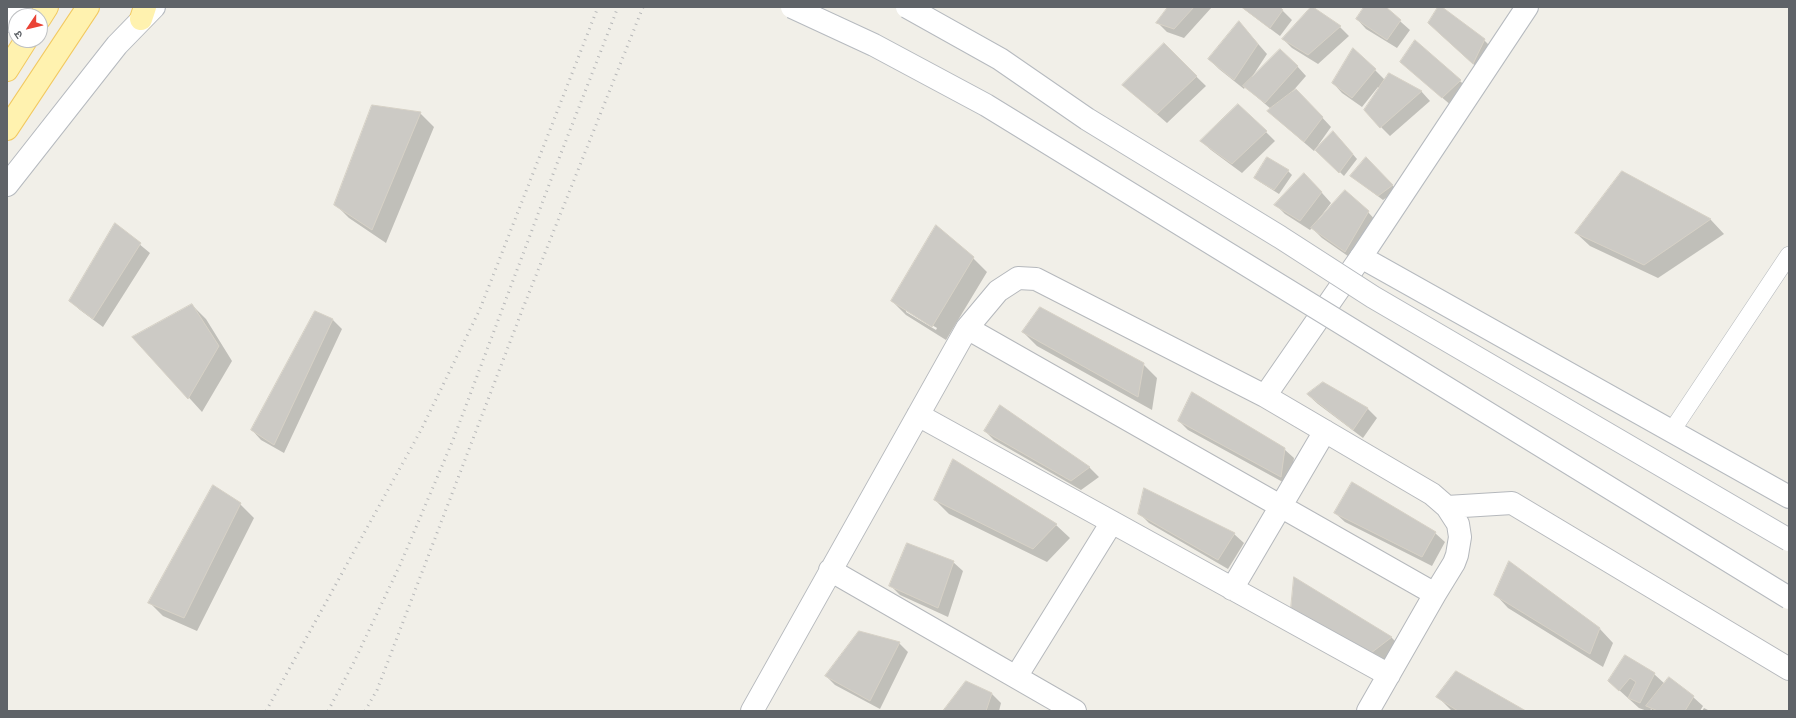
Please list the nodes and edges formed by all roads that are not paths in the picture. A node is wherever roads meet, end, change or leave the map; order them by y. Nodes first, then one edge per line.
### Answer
1 (15, 7) edge
2 (88, 7) edge
3 (792, 7) edge
4 (907, 7) edge
5 (1527, 7) edge
6 (147, 11) edge
7 (7, 21) edge
8 (21, 48) edge
9 (7, 70) edge
10 (7, 130) edge
11 (7, 184) edge
12 (1789, 255) edge
13 (1361, 258) junction
14 (967, 328) junction
15 (1265, 396) junction
16 (918, 415) junction
17 (1325, 431) junction
18 (1671, 432) junction
19 (1789, 497) edge
20 (1282, 507) junction
21 (1447, 507) junction
22 (1112, 522) junction
23 (1789, 540) edge
24 (830, 570) junction
25 (1232, 589) junction
26 (1434, 594) junction
27 (1789, 598) edge
28 (1789, 669) edge
29 (1388, 676) junction
30 (1016, 677) junction
31 (752, 711) edge
32 (1075, 711) edge
33 (1368, 711) edge

1 - 7 street
2 - 10 main road
3 - 27 street, bridge
4 - 23 street, bridge
5 - 13 street
6 - 11 street
8 - 9 main road
12 - 18 lane
13 - 15 street
13 - 18 street
14 - 15 street
14 - 16 street
14 - 20 street
15 - 17 street
16 - 22 street
16 - 24 street
17 - 20 street
17 - 21 street
18 - 19 street
20 - 25 street
20 - 26 street
21 - 26 street
21 - 28 street
22 - 25 street
22 - 30 street
24 - 30 street
24 - 31 street
25 - 29 street
26 - 29 street
29 - 33 street
30 - 32 street

